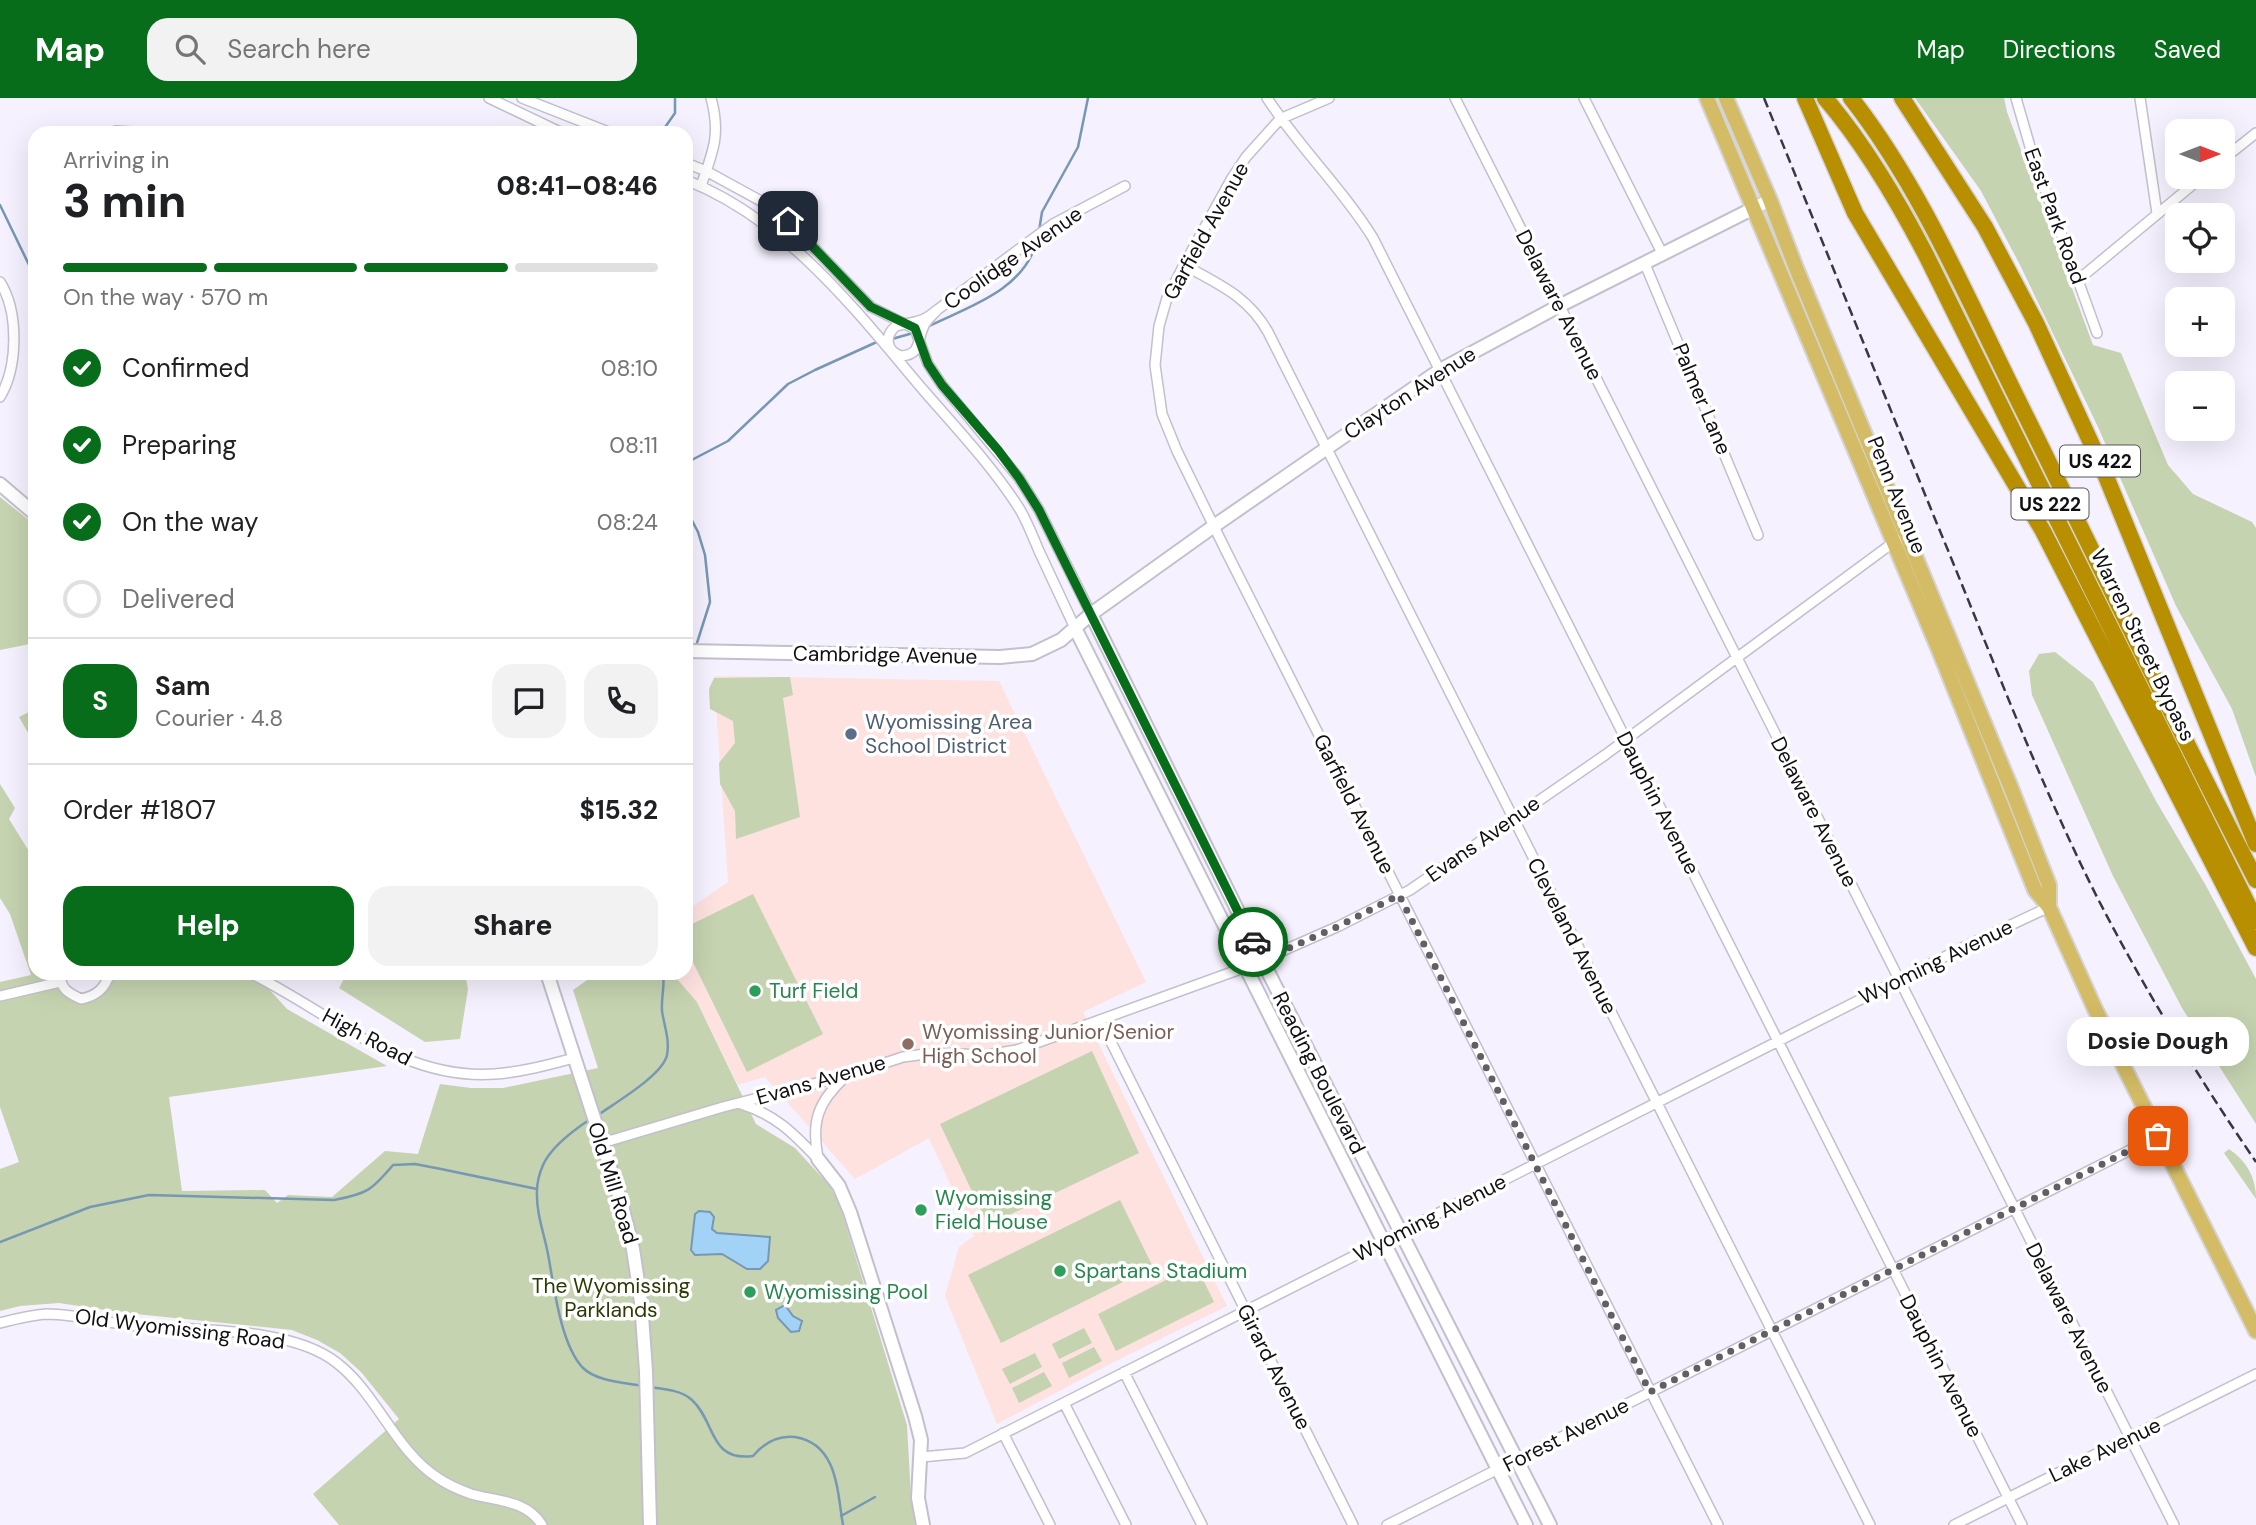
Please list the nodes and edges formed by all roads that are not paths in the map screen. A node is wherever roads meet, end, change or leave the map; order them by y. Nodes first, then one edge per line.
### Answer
1 (489, 98) edge
2 (522, 98) edge
3 (711, 98) edge
4 (1267, 98) edge
5 (1329, 98) edge
6 (1455, 98) edge
7 (1584, 98) edge
8 (1707, 98) edge
9 (1726, 98) edge
10 (1805, 98) edge
11 (1825, 98) edge
12 (1850, 98) edge
13 (1902, 98) edge
14 (2016, 98) edge
15 (2140, 98) edge
16 (1280, 119) junction
17 (547, 126) edge
18 (593, 126) edge
19 (2256, 133) edge
20 (2235, 150) edge
21 (693, 166) edge
22 (706, 171) junction
23 (693, 183) edge
24 (701, 186) junction
25 (1125, 186) dead end
26 (2187, 189) edge
27 (1770, 200) junction
28 (1755, 208) junction
29 (2157, 212) junction
30 (1663, 255) junction
31 (1645, 264) junction
32 (1184, 265) junction
33 (2078, 280) junction
34 (0, 282) edge
35 (1559, 306) junction
36 (937, 310) junction
37 (907, 324) junction
38 (2096, 333) dead end
39 (920, 339) junction
40 (891, 351) junction
41 (1440, 370) junction
42 (0, 397) edge
43 (1327, 448) junction
44 (0, 484) edge
45 (28, 508) edge
46 (1214, 526) junction
47 (1758, 535) dead end
48 (1900, 539) junction
49 (1091, 614) junction
50 (1075, 628) junction
51 (693, 651) edge
52 (1737, 658) junction
53 (1626, 739) junction
54 (1513, 818) junction
55 (2256, 844) edge
56 (2256, 880) edge
57 (1399, 895) junction
58 (2049, 907) junction
59 (2256, 921) edge
60 (2256, 947) edge
61 (1262, 960) junction
62 (1246, 967) junction
63 (51, 980) edge
64 (62, 980) edge
65 (106, 980) edge
66 (262, 980) edge
67 (549, 980) edge
68 (1899, 980) junction
69 (0, 996) edge
70 (1100, 1020) junction
71 (1778, 1041) junction
72 (574, 1058) junction
73 (848, 1075) junction
74 (1657, 1102) junction
75 (739, 1104) junction
76 (2158, 1136) junction
77 (602, 1143) junction
78 (818, 1159) junction
79 (1535, 1164) junction
80 (2014, 1208) junction
81 (1401, 1233) junction
82 (1384, 1242) junction
83 (1893, 1270) junction
84 (1245, 1311) junction
85 (0, 1323) edge
86 (1772, 1331) junction
87 (2256, 1331) edge
88 (1124, 1373) junction
89 (2256, 1374) edge
90 (1650, 1392) junction
91 (1064, 1403) junction
92 (1003, 1433) junction
93 (2129, 1437) junction
94 (921, 1457) junction
95 (1517, 1459) junction
96 (1498, 1469) junction
97 (2008, 1498) junction
98 (542, 1525) edge
99 (650, 1525) edge
100 (923, 1525) edge
101 (1050, 1525) edge
102 (1126, 1525) edge
103 (1202, 1525) edge
104 (1353, 1525) edge
105 (1387, 1525) edge
106 (1526, 1525) edge
107 (1550, 1525) edge
108 (1718, 1525) edge
109 (1870, 1525) edge
110 (1954, 1525) edge
111 (2022, 1525) edge
112 (2174, 1525) edge

1 - 17 street
2 - 18 street
3 - 22 street
4 - 16 street, Dauphin Avenue
5 - 16 street
6 - 35 street, Delaware Avenue
7 - 30 street
8 - 28 main road, Penn Avenue
9 - 27 main road, Penn Avenue
10 - 60 highway
11 - 59 highway, Warren Street Bypass / US 222
12 - 56 highway, Warren Street Bypass / US 222
13 - 55 highway, US 422
14 - 33 street, East Park Road
15 - 29 street
16 - 32 street, Garfield Avenue
16 - 41 street, Dauphin Avenue
19 - 20 street
21 - 22 street, Reading Boulevard
22 - 24 street
22 - 37 street, Reading Boulevard
23 - 24 street, Reading Boulevard
24 - 40 street, Reading Boulevard
25 - 36 street, Coolidge Avenue
26 - 29 street
27 - 28 street, Clayton Avenue
27 - 48 main road, Penn Avenue
28 - 30 street, Clayton Avenue
28 - 48 main road, Penn Avenue
29 - 33 street
30 - 31 street, Clayton Avenue
31 - 35 street, Clayton Avenue
31 - 47 street, Palmer Lane
32 - 43 street, Cleveland Avenue
32 - 46 street, Garfield Avenue
33 - 38 street, East Park Road
34 - 42 street
35 - 41 street, Clayton Avenue
35 - 52 street, Delaware Avenue
36 - 37 street, Coolidge Avenue
36 - 39 street, Coolidge Avenue
37 - 39 street, Reading Boulevard
37 - 40 street, Coolidge Avenue
39 - 40 street, Coolidge Avenue
39 - 49 street, Reading Boulevard
40 - 50 street, Reading Boulevard
41 - 43 street, Clayton Avenue
41 - 53 street, Dauphin Avenue
43 - 46 street, Clayton Avenue
43 - 54 street, Cleveland Avenue
44 - 45 street
46 - 49 street, Clayton Avenue
46 - 57 street, Garfield Avenue
48 - 52 street, Evans Avenue
48 - 58 main road, Penn Avenue
49 - 50 street, Clayton Avenue
49 - 61 street, Reading Boulevard
50 - 51 street, Cambridge Avenue
50 - 62 street, Reading Boulevard
52 - 53 street, Evans Avenue
52 - 68 street, Delaware Avenue
53 - 54 street, Evans Avenue
53 - 71 street, Dauphin Avenue
54 - 57 street, Evans Avenue
54 - 74 street, Cleveland Avenue
57 - 61 street, Evans Avenue
57 - 79 street, Garfield Avenue
58 - 68 street, Wyoming Avenue
58 - 76 main road, Penn Avenue
61 - 62 street, Evans Avenue
61 - 81 street, Reading Boulevard
62 - 70 street, Evans Avenue
62 - 82 street, Reading Boulevard
63 - 69 street
64 - 65 street
66 - 72 street, High Road
67 - 72 street, Old Mill Road
68 - 71 street, Wyoming Avenue
68 - 80 street, Delaware Avenue
70 - 73 street, Evans Avenue
70 - 84 street, Girard Avenue
71 - 74 street, Wyoming Avenue
71 - 83 street, Dauphin Avenue
72 - 77 street, Old Mill Road
73 - 75 street, Evans Avenue
73 - 78 street
74 - 79 street, Wyoming Avenue
74 - 86 street, Cleveland Avenue
75 - 77 street, Evans Avenue
75 - 78 street
76 - 80 street, Forest Avenue
76 - 87 main road, Penn Avenue
77 - 99 street, Old Mill Road
78 - 94 street
79 - 81 street, Wyoming Avenue
79 - 90 street, Garfield Avenue
80 - 83 street, Forest Avenue
80 - 93 street, Delaware Avenue
81 - 82 street, Wyoming Avenue
81 - 95 street, Reading Boulevard
82 - 84 street, Wyoming Avenue
82 - 96 street, Reading Boulevard
83 - 86 street, Forest Avenue
83 - 97 street, Dauphin Avenue
84 - 88 street, Wyoming Avenue
84 - 104 street, Girard Avenue
85 - 98 street, Old Wyomissing Road
86 - 90 street, Forest Avenue
86 - 109 street, Cleveland Avenue
88 - 91 street, Wyoming Avenue
88 - 103 street
89 - 93 street, Lake Avenue
90 - 95 street, Forest Avenue
90 - 108 street, Garfield Avenue
91 - 92 street, Wyoming Avenue
91 - 102 street
92 - 94 street, Wyoming Avenue
92 - 101 street
93 - 97 street, Lake Avenue
93 - 112 street, Delaware Avenue
94 - 100 street
95 - 96 street, Forest Avenue
95 - 107 street, Reading Boulevard
96 - 105 street, Forest Avenue
96 - 106 street, Reading Boulevard
97 - 110 street, Lake Avenue
97 - 111 street, Dauphin Avenue

